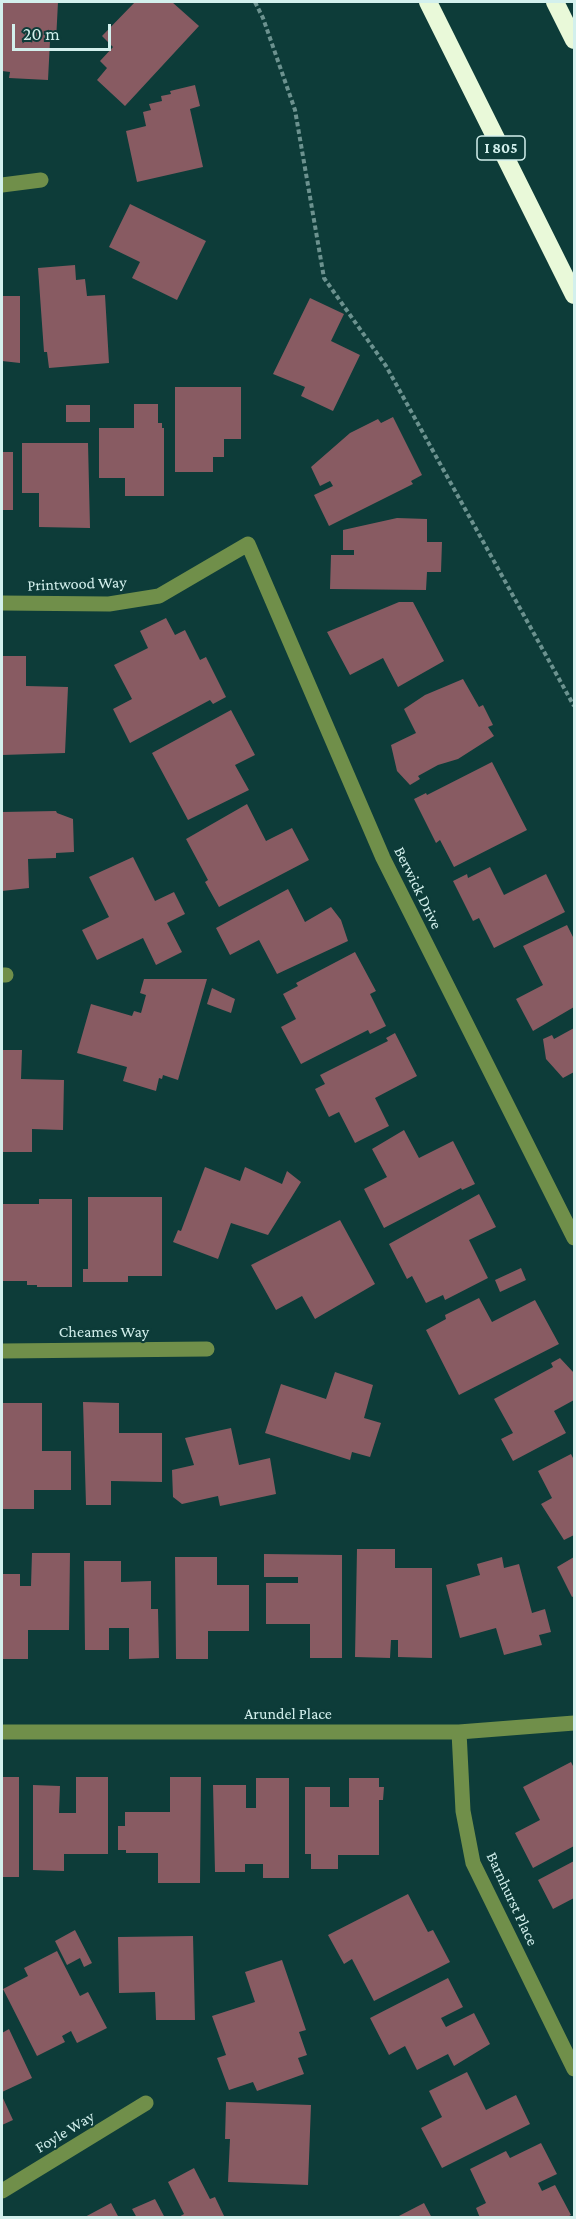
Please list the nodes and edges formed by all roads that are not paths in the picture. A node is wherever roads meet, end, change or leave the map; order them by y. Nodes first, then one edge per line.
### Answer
1 (428, 2) edge
2 (555, 2) edge
3 (574, 40) edge
4 (41, 180) dead end
5 (2, 185) edge
6 (574, 295) edge
7 (248, 544) joint
8 (2, 603) edge
9 (574, 1239) edge
10 (207, 1349) dead end
11 (2, 1351) edge
12 (574, 1723) edge
13 (2, 1732) edge
14 (459, 1732) junction
15 (574, 2069) edge
16 (146, 2103) dead end
17 (2, 2191) edge

1 - 6 highway, I 805
2 - 3 highway
4 - 5 street
7 - 8 street, Printwood Way
7 - 9 street, Berwick Drive
10 - 11 street, Cheames Way
12 - 14 street, Arundel Place
13 - 14 street, Arundel Place
14 - 15 street, Barnhurst Place
16 - 17 street, Foyle Way

